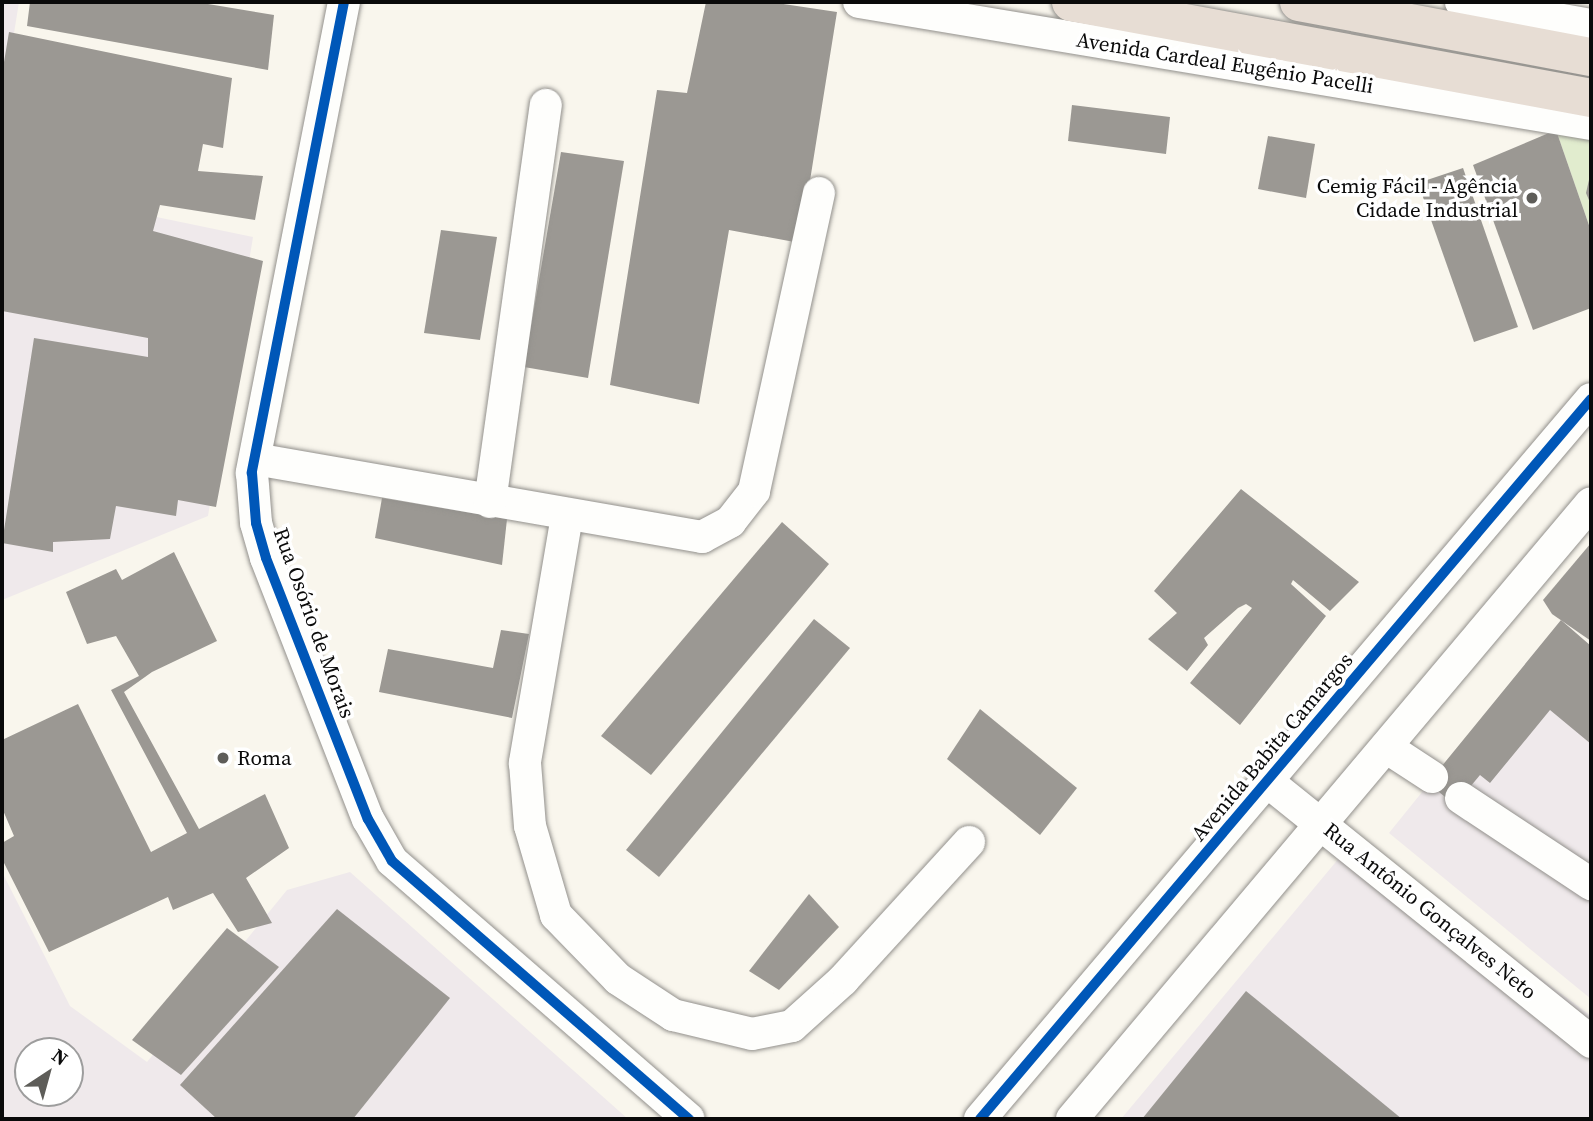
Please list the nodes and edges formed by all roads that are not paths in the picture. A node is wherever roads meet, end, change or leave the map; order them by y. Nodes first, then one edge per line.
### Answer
1 (344, 2) edge
2 (859, 2) edge
3 (1071, 2) edge
4 (1299, 2) edge
5 (1461, 2) edge
6 (1591, 26) edge
7 (1591, 57) edge
8 (1591, 98) edge
9 (546, 105) dead end
10 (1591, 124) edge
11 (819, 194) dead end
12 (1591, 399) edge
13 (255, 459) junction
14 (490, 502) junction
15 (1591, 503) edge
16 (567, 516) junction
17 (1386, 747) junction
18 (1433, 778) dead end
19 (1268, 782) junction
20 (1461, 798) dead end
21 (1322, 824) junction
22 (969, 842) dead end
23 (1591, 884) edge
24 (1591, 1042) edge
25 (689, 1119) edge
26 (980, 1119) edge
27 (1072, 1119) edge

1 - 13 street, Rua Osório de Morais
2 - 10 street, Avenida Cardeal Eugênio Pacelli
3 - 8 highway, Avenida Cardeal Eugênio Pacelli
4 - 7 highway
5 - 6 street
9 - 14 street
11 - 16 street
12 - 19 street, Avenida Babita Camargos
13 - 14 street
13 - 25 street, Rua Osório de Morais
14 - 16 street
15 - 17 street
16 - 22 street
17 - 18 street
17 - 21 street
19 - 21 street, Rua Antônio Gonçalves Neto
19 - 26 street, Avenida Babita Camargos
20 - 23 street
21 - 24 street, Rua Antônio Gonçalves Neto
21 - 27 street

